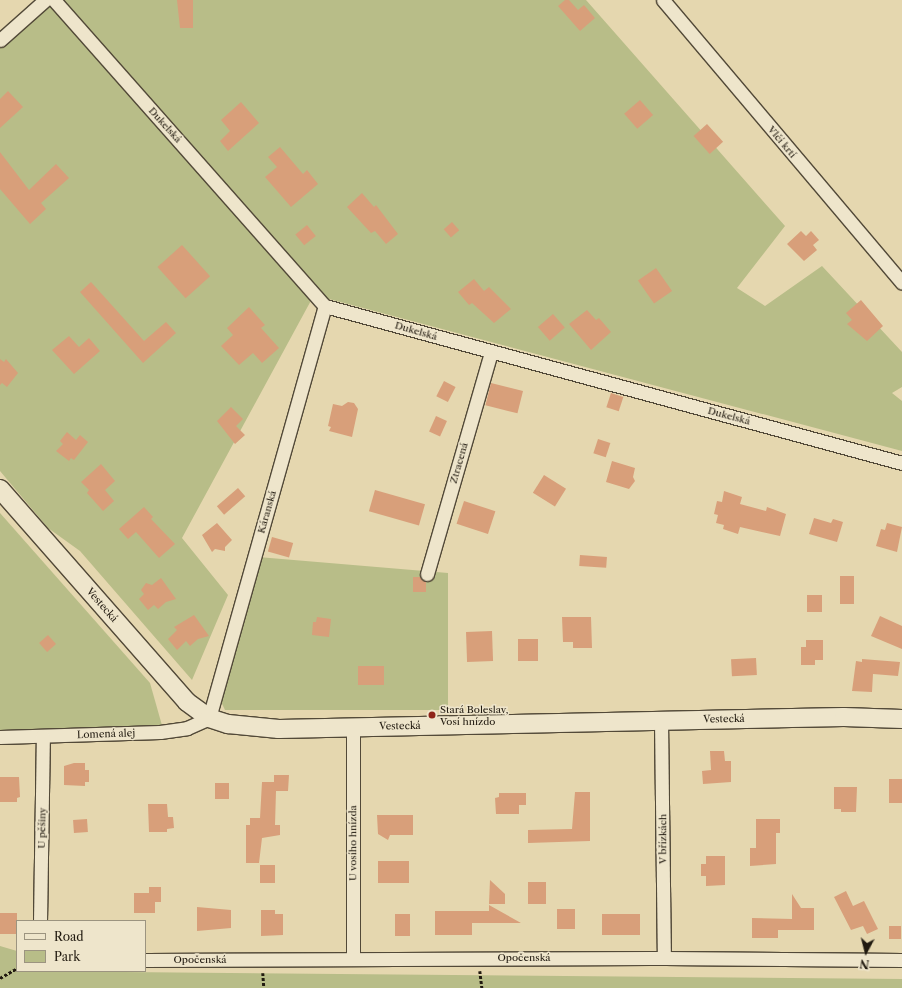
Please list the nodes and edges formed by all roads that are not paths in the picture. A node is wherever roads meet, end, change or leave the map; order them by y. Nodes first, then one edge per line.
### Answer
1 (44, 0) edge
2 (54, 0) edge
3 (663, 0) edge
4 (0, 40) edge
5 (902, 283) edge
6 (325, 306) junction
7 (491, 352) junction
8 (902, 462) edge
9 (0, 489) edge
10 (427, 574) dead end
11 (209, 718) junction
12 (902, 719) edge
13 (661, 720) junction
14 (353, 727) junction
15 (43, 736) junction
16 (0, 737) edge
17 (40, 920) edge
18 (353, 958) junction
19 (664, 958) junction
20 (146, 960) edge
21 (902, 960) edge

1 - 4 street
2 - 6 street, Dukelská
3 - 5 street, Vlčí krtí
6 - 7 street, Dukelská
6 - 11 street, Káranská
7 - 8 street, Dukelská
7 - 10 street, Ztracená
9 - 11 street, Vestecká
11 - 14 street, Vestecká
11 - 15 street, Lomená alej
12 - 13 street, Vestecká
13 - 14 street, Vestecká
13 - 19 street, V břízkách
14 - 18 street, U vosího hnízda
15 - 16 street, Lomená alej
15 - 17 street, U pěšiny
18 - 19 street, Opočenská
18 - 20 street, Opočenská
19 - 21 street, Opočenská

